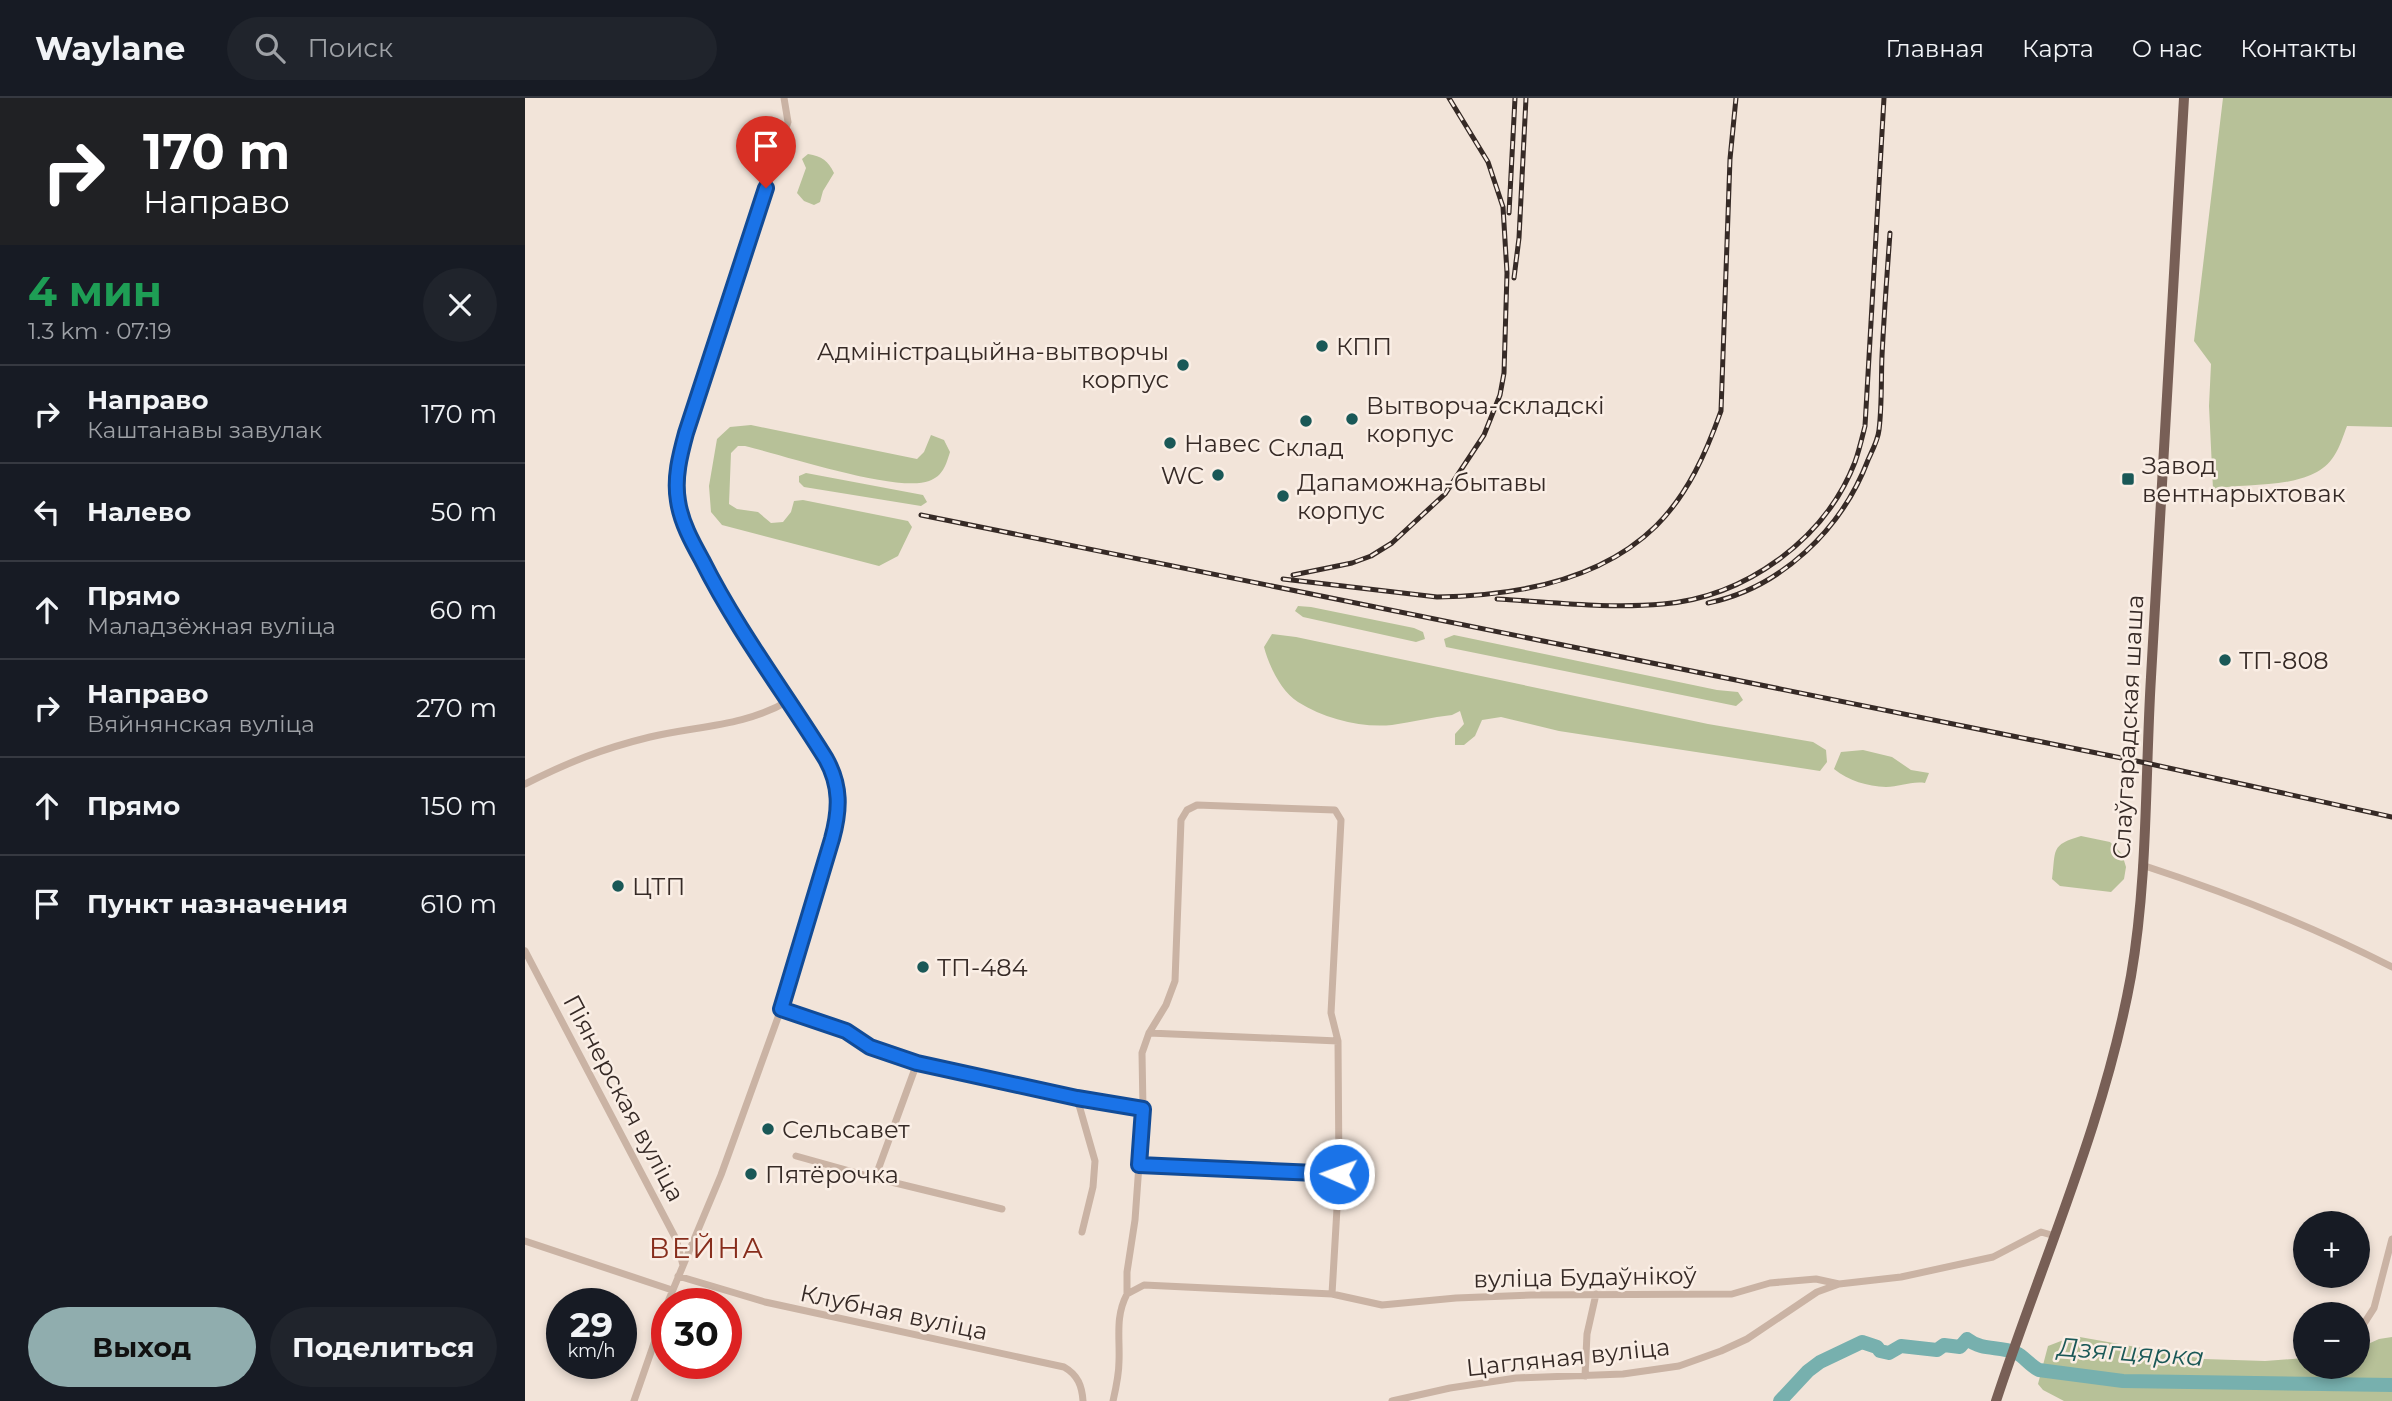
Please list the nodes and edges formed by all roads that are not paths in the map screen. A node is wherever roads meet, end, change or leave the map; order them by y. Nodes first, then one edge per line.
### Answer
1 (784, 98) edge
2 (2184, 98) edge
3 (788, 701) junction
4 (525, 785) edge
5 (2142, 865) junction
6 (525, 951) edge
7 (2392, 967) edge
8 (781, 1009) junction
9 (1149, 1033) junction
10 (1338, 1041) junction
11 (917, 1063) junction
12 (1077, 1098) junction
13 (1143, 1109) junction
14 (796, 1156) dead end
15 (1139, 1165) junction
16 (1339, 1174) junction
17 (875, 1178) junction
18 (1002, 1209) dead end
19 (1082, 1232) dead end
20 (2055, 1236) junction
21 (695, 1237) junction
22 (676, 1239) junction
23 (2392, 1239) edge
24 (525, 1241) edge
25 (683, 1265) junction
26 (678, 1276) junction
27 (1839, 1284) junction
28 (666, 1288) edge
29 (673, 1288) edge
30 (1127, 1294) junction
31 (1332, 1294) junction
32 (1596, 1294) junction
33 (2370, 1314) edge
34 (651, 1352) edge
35 (1585, 1376) junction
36 (634, 1401) edge
37 (1083, 1401) edge
38 (1113, 1401) edge
39 (1392, 1401) edge
40 (1996, 1401) edge

1 - 3 street
2 - 5 main road, Слаўгарадская шаша
3 - 4 street
3 - 8 street
5 - 7 street
5 - 20 main road, Слаўгарадская шаша
6 - 22 street, Піянерская вуліца
8 - 11 street
8 - 21 street
9 - 10 street
9 - 10 street
9 - 13 street
10 - 16 street
11 - 12 street
11 - 17 street
12 - 13 street
12 - 19 street
13 - 15 street
14 - 17 street
15 - 16 street
15 - 30 street
16 - 31 street
17 - 18 street
20 - 27 street, Цагляная вуліца
20 - 40 main road, Слаўгарадская шаша
21 - 22 street
21 - 25 street
22 - 25 street, Піянерская вуліца
23 - 33 street
24 - 28 street
25 - 26 street
26 - 29 street
26 - 37 street, Клубная вуліца
27 - 32 street, вуліца Будаўнікоў
27 - 35 street, Цагляная вуліца
30 - 31 street, вуліца Будаўнікоў
30 - 38 street
31 - 32 street, вуліца Будаўнікоў
32 - 35 street
34 - 36 street
35 - 39 street, Цагляная вуліца

